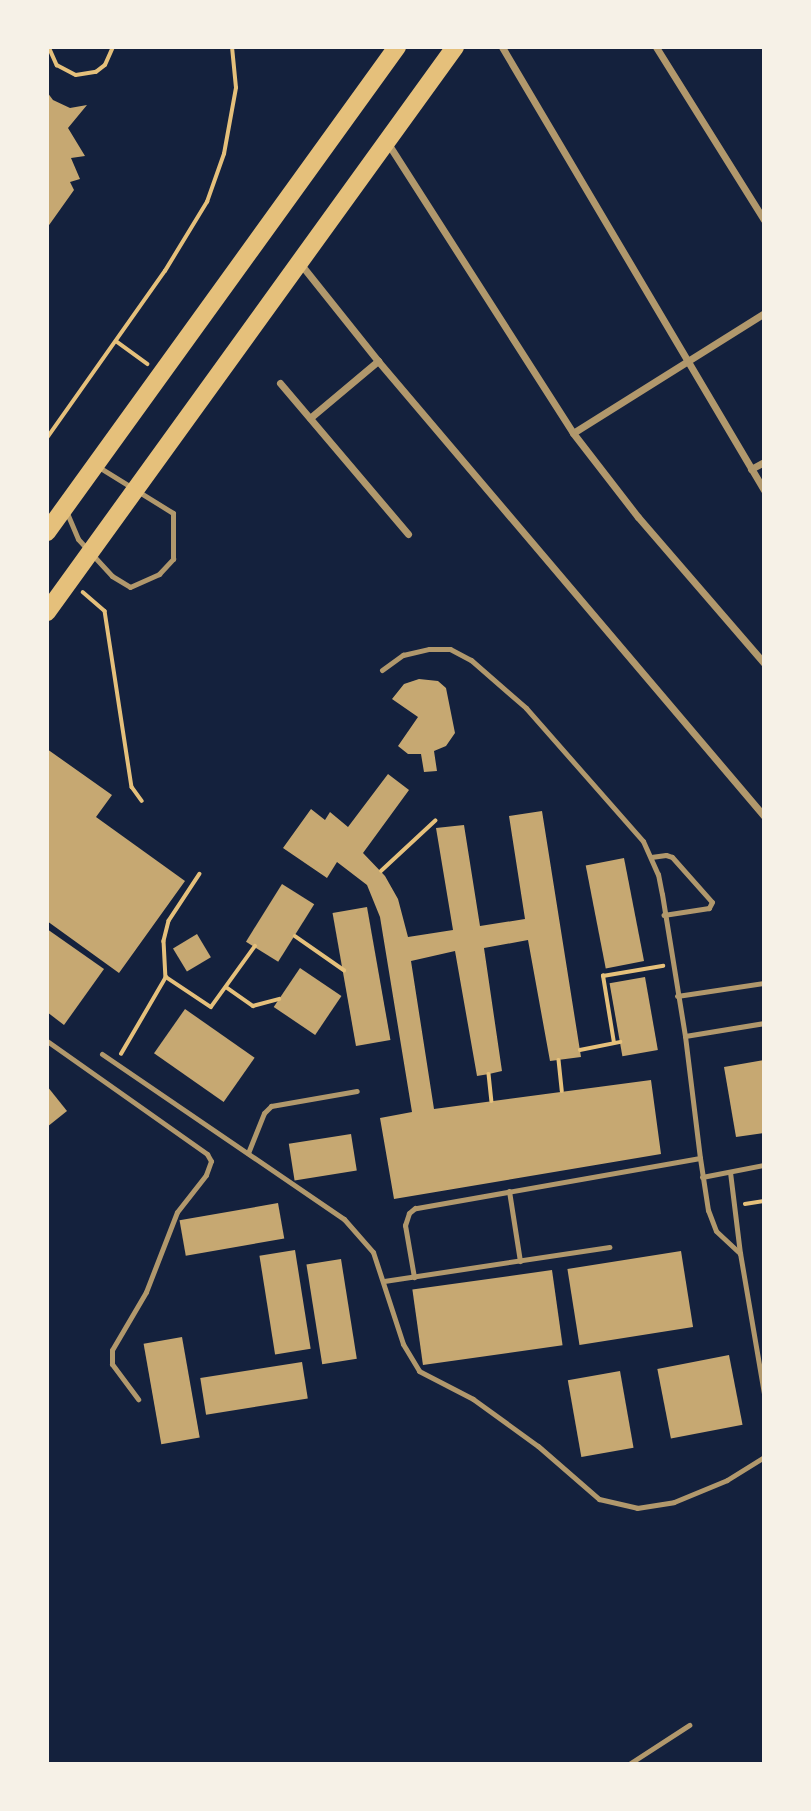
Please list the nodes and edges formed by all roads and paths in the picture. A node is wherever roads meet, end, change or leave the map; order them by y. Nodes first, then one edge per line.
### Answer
1 (49, 47) edge
2 (113, 47) edge
3 (232, 47) edge
4 (397, 47) edge
5 (455, 47) edge
6 (502, 47) edge
7 (656, 47) edge
8 (387, 141) junction
9 (764, 220) edge
10 (299, 262) junction
11 (764, 313) edge
12 (116, 341) junction
13 (686, 360) junction
14 (378, 361) junction
15 (161, 373) junction
16 (280, 383) dead end
17 (310, 418) junction
18 (573, 433) junction
19 (47, 438) edge
20 (764, 461) edge
21 (95, 465) junction
22 (751, 469) junction
23 (135, 490) junction
24 (764, 490) edge
25 (65, 507) junction
26 (47, 532) edge
27 (408, 534) dead end
28 (90, 554) junction
29 (69, 582) junction
30 (47, 612) edge
31 (764, 663) edge
32 (382, 670) dead end
33 (142, 801) dead end
34 (764, 816) edge
35 (435, 821) dead end
36 (651, 857) junction
37 (381, 871) dead end
38 (200, 874) dead end
39 (664, 915) junction
40 (295, 936) dead end
41 (255, 946) dead end
42 (672, 965) junction
43 (344, 970) dead end
44 (166, 977) junction
45 (764, 983) edge
46 (226, 987) junction
47 (677, 996) junction
48 (279, 999) dead end
49 (764, 1023) edge
50 (685, 1035) junction
51 (47, 1041) edge
52 (620, 1042) dead end
53 (614, 1043) junction
54 (580, 1050) dead end
55 (102, 1054) dead end
56 (559, 1060) dead end
57 (116, 1062) junction
58 (489, 1074) dead end
59 (357, 1091) dead end
60 (562, 1091) dead end
61 (492, 1101) dead end
62 (248, 1153) junction
63 (700, 1158) junction
64 (764, 1165) edge
65 (730, 1172) junction
66 (702, 1177) junction
67 (509, 1191) junction
68 (609, 1247) dead end
69 (740, 1253) junction
70 (520, 1261) junction
71 (414, 1278) junction
72 (384, 1281) junction
73 (764, 1394) edge
74 (138, 1399) dead end
75 (764, 1457) edge
76 (690, 1725) dead end
77 (629, 1764) edge

1 - 2 path
3 - 12 path
4 - 15 main road
5 - 8 main road
6 - 13 street
7 - 9 street
8 - 10 main road
8 - 18 street
10 - 14 street
10 - 23 main road
11 - 13 street
12 - 15 path
12 - 19 path
13 - 18 street
13 - 22 street
14 - 17 street
14 - 34 street
15 - 21 main road
16 - 17 street
17 - 27 street
18 - 31 street
20 - 22 street
21 - 23 lane
21 - 25 main road
22 - 24 street
23 - 28 main road
23 - 28 lane
25 - 26 main road
25 - 28 lane
28 - 29 main road
29 - 30 main road
29 - 33 path
32 - 36 lane
35 - 37 path
36 - 39 lane
36 - 39 lane
38 - 44 path
39 - 42 lane
40 - 43 path
41 - 46 path
42 - 47 lane
42 - 53 path
44 - 46 path
44 - 57 path
45 - 47 lane
46 - 48 path
47 - 50 lane
49 - 50 lane
50 - 63 lane
51 - 74 lane
52 - 53 path
53 - 54 path
55 - 57 lane
56 - 60 path
57 - 62 lane
58 - 61 path
59 - 62 lane
62 - 72 lane
63 - 66 lane
63 - 67 lane
64 - 65 lane
65 - 66 lane
65 - 69 lane
66 - 69 lane
67 - 70 lane
67 - 71 lane
68 - 70 lane
69 - 73 lane
70 - 71 lane
71 - 72 lane
72 - 75 lane
76 - 77 lane

